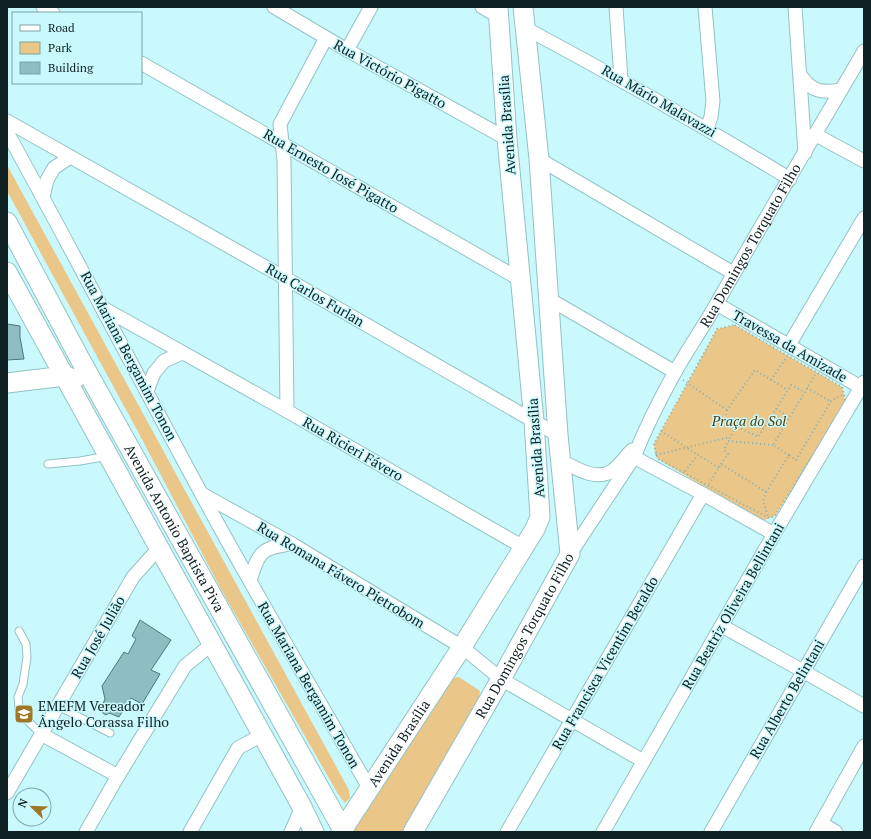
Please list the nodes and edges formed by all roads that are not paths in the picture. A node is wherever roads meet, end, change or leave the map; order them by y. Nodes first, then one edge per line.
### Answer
1 (274, 7) edge
2 (371, 7) edge
3 (482, 7) edge
4 (523, 7) edge
5 (616, 7) edge
6 (705, 7) edge
7 (795, 7) edge
8 (498, 12) edge
9 (525, 28) junction
10 (326, 38) junction
11 (347, 50) junction
12 (864, 51) edge
13 (142, 64) edge
14 (801, 76) junction
15 (621, 80) junction
16 (841, 90) junction
17 (7, 121) edge
18 (707, 128) junction
19 (7, 132) edge
20 (816, 135) junction
21 (507, 139) junction
22 (282, 143) junction
23 (805, 153) junction
24 (70, 157) junction
25 (539, 159) junction
26 (864, 161) edge
27 (790, 178) junction
28 (43, 197) junction
29 (864, 218) edge
30 (7, 222) edge
31 (7, 272) edge
32 (733, 273) junction
33 (285, 278) junction
34 (521, 280) junction
35 (549, 299) junction
36 (717, 304) junction
37 (103, 308) junction
38 (788, 350) junction
39 (182, 353) junction
40 (80, 359) junction
41 (674, 373) junction
42 (65, 376) junction
43 (7, 383) edge
44 (863, 386) edge
45 (96, 387) junction
46 (147, 391) junction
47 (287, 411) junction
48 (534, 422) junction
49 (558, 435) junction
50 (108, 456) junction
51 (631, 456) junction
52 (562, 461) junction
53 (48, 464) dead end
54 (139, 464) junction
55 (118, 474) junction
56 (706, 490) junction
57 (202, 494) junction
58 (774, 534) junction
59 (292, 544) junction
60 (523, 547) junction
61 (159, 548) junction
62 (570, 554) junction
63 (864, 566) edge
64 (250, 581) junction
65 (722, 626) junction
66 (19, 631) dead end
67 (212, 644) junction
68 (462, 647) junction
69 (803, 671) junction
70 (501, 679) junction
71 (58, 706) junction
72 (864, 706) edge
73 (571, 720) junction
74 (110, 733) dead end
75 (42, 734) junction
76 (262, 735) junction
77 (864, 746) edge
78 (643, 761) junction
79 (118, 776) junction
80 (369, 788) junction
81 (7, 793) edge
82 (302, 807) junction
83 (818, 828) edge
84 (343, 831) edge
85 (86, 832) edge
86 (190, 832) edge
87 (291, 832) edge
88 (314, 832) edge
89 (413, 832) edge
90 (507, 832) edge
91 (603, 832) edge
92 (710, 832) edge
93 (836, 832) edge

1 - 10 street, Rua Victório Pigatto
2 - 11 street
3 - 8 street
4 - 9 main road, Avenida Brasília
5 - 15 street
6 - 18 street
7 - 14 street
8 - 21 main road, Avenida Brasília
9 - 15 street, Rua Mário Malavazzi
9 - 25 main road, Avenida Brasília
10 - 11 street, Rua Victório Pigatto
10 - 22 street
11 - 21 street, Rua Victório Pigatto
12 - 16 street, Rua Domingos Torquato Filho
13 - 22 street, Rua Ernesto José Pigatto
14 - 16 street
14 - 23 street
15 - 18 street, Rua Mário Malavazzi
16 - 20 street, Rua Domingos Torquato Filho
17 - 24 street, Rua Carlos Furlan
18 - 27 street, Rua Mário Malavazzi
19 - 28 street, Rua Mariana Bergamim Tonon
20 - 23 street, Rua Domingos Torquato Filho
20 - 26 street
21 - 34 main road, Avenida Brasília
22 - 33 street
22 - 34 street, Rua Ernesto José Pigatto
23 - 27 street, Rua Domingos Torquato Filho
24 - 28 street
24 - 33 street, Rua Carlos Furlan
25 - 32 street
25 - 35 main road, Avenida Brasília
27 - 32 street, Rua Domingos Torquato Filho
28 - 37 street, Rua Mariana Bergamim Tonon
29 - 38 street
30 - 40 main road, Avenida Antonio Baptista Piva
31 - 42 main road, Avenida Antonio Baptista Piva
32 - 36 street, Rua Domingos Torquato Filho
33 - 47 street
33 - 48 street, Rua Carlos Furlan
34 - 48 main road, Avenida Brasília
35 - 41 street
35 - 49 main road, Avenida Brasília
36 - 38 street, Travessa da Amizade
36 - 41 street, Rua Domingos Torquato Filho
37 - 39 street, Rua Ricieri Fávero
37 - 46 street, Rua Mariana Bergamim Tonon
38 - 44 street, Travessa da Amizade
39 - 46 street
39 - 47 street, Rua Ricieri Fávero
40 - 42 main road
40 - 45 main road, Avenida Antonio Baptista Piva
41 - 51 street, Rua Domingos Torquato Filho
42 - 43 main road
42 - 45 main road
42 - 50 main road, Avenida Antonio Baptista Piva
44 - 58 street, Rua Beatriz Oliveira Bellintani
45 - 54 main road, Avenida Antonio Baptista Piva
46 - 57 street, Rua Mariana Bergamim Tonon
47 - 60 street, Rua Ricieri Fávero
48 - 49 street, Rua Carlos Furlan
48 - 60 main road, Avenida Brasília
49 - 52 main road, Avenida Brasília
50 - 53 lane
50 - 55 main road, Avenida Antonio Baptista Piva
51 - 52 street, Rua Domingos Torquato Filho
51 - 56 street
51 - 62 street, Rua Domingos Torquato Filho
52 - 62 main road, Avenida Brasília
54 - 55 main road
54 - 84 main road, Avenida Antonio Baptista Piva
55 - 61 main road, Avenida Antonio Baptista Piva
56 - 58 street
56 - 73 street, Rua Francisca Vicentim Beraldo
57 - 59 street, Rua Romana Fávero Pietrobom
57 - 64 street, Rua Mariana Bergamim Tonon
58 - 65 street, Rua Beatriz Oliveira Bellintani
59 - 64 street
59 - 68 street, Rua Romana Fávero Pietrobom
60 - 68 main road, Avenida Brasília
61 - 67 main road, Avenida Antonio Baptista Piva
61 - 71 street, Rua José Julião
62 - 70 main road, Rua Domingos Torquato Filho
63 - 69 street, Rua Alberto Belintani
64 - 80 street, Rua Mariana Bergamim Tonon
65 - 69 street
65 - 78 street, Rua Beatriz Oliveira Bellintani
66 - 75 lane
67 - 76 main road, Avenida Antonio Baptista Piva
67 - 79 street
68 - 70 street, Rua Romana Fávero Pietrobom
68 - 80 main road, Avenida Brasília
69 - 72 street
69 - 92 street, Rua Alberto Belintani
70 - 73 street, Rua Romana Fávero Pietrobom
70 - 89 main road, Rua Domingos Torquato Filho
71 - 74 lane
71 - 75 street, Rua José Julião
73 - 78 street, Rua Romana Fávero Pietrobom
73 - 90 street, Rua Francisca Vicentim Beraldo
75 - 79 street
75 - 81 street, Rua José Julião
76 - 82 main road, Avenida Antonio Baptista Piva
76 - 86 street
77 - 83 street
78 - 91 street, Rua Beatriz Oliveira Bellintani
79 - 85 street
80 - 84 main road, Avenida Brasília
82 - 87 street
82 - 88 main road, Avenida Antonio Baptista Piva
83 - 93 street

